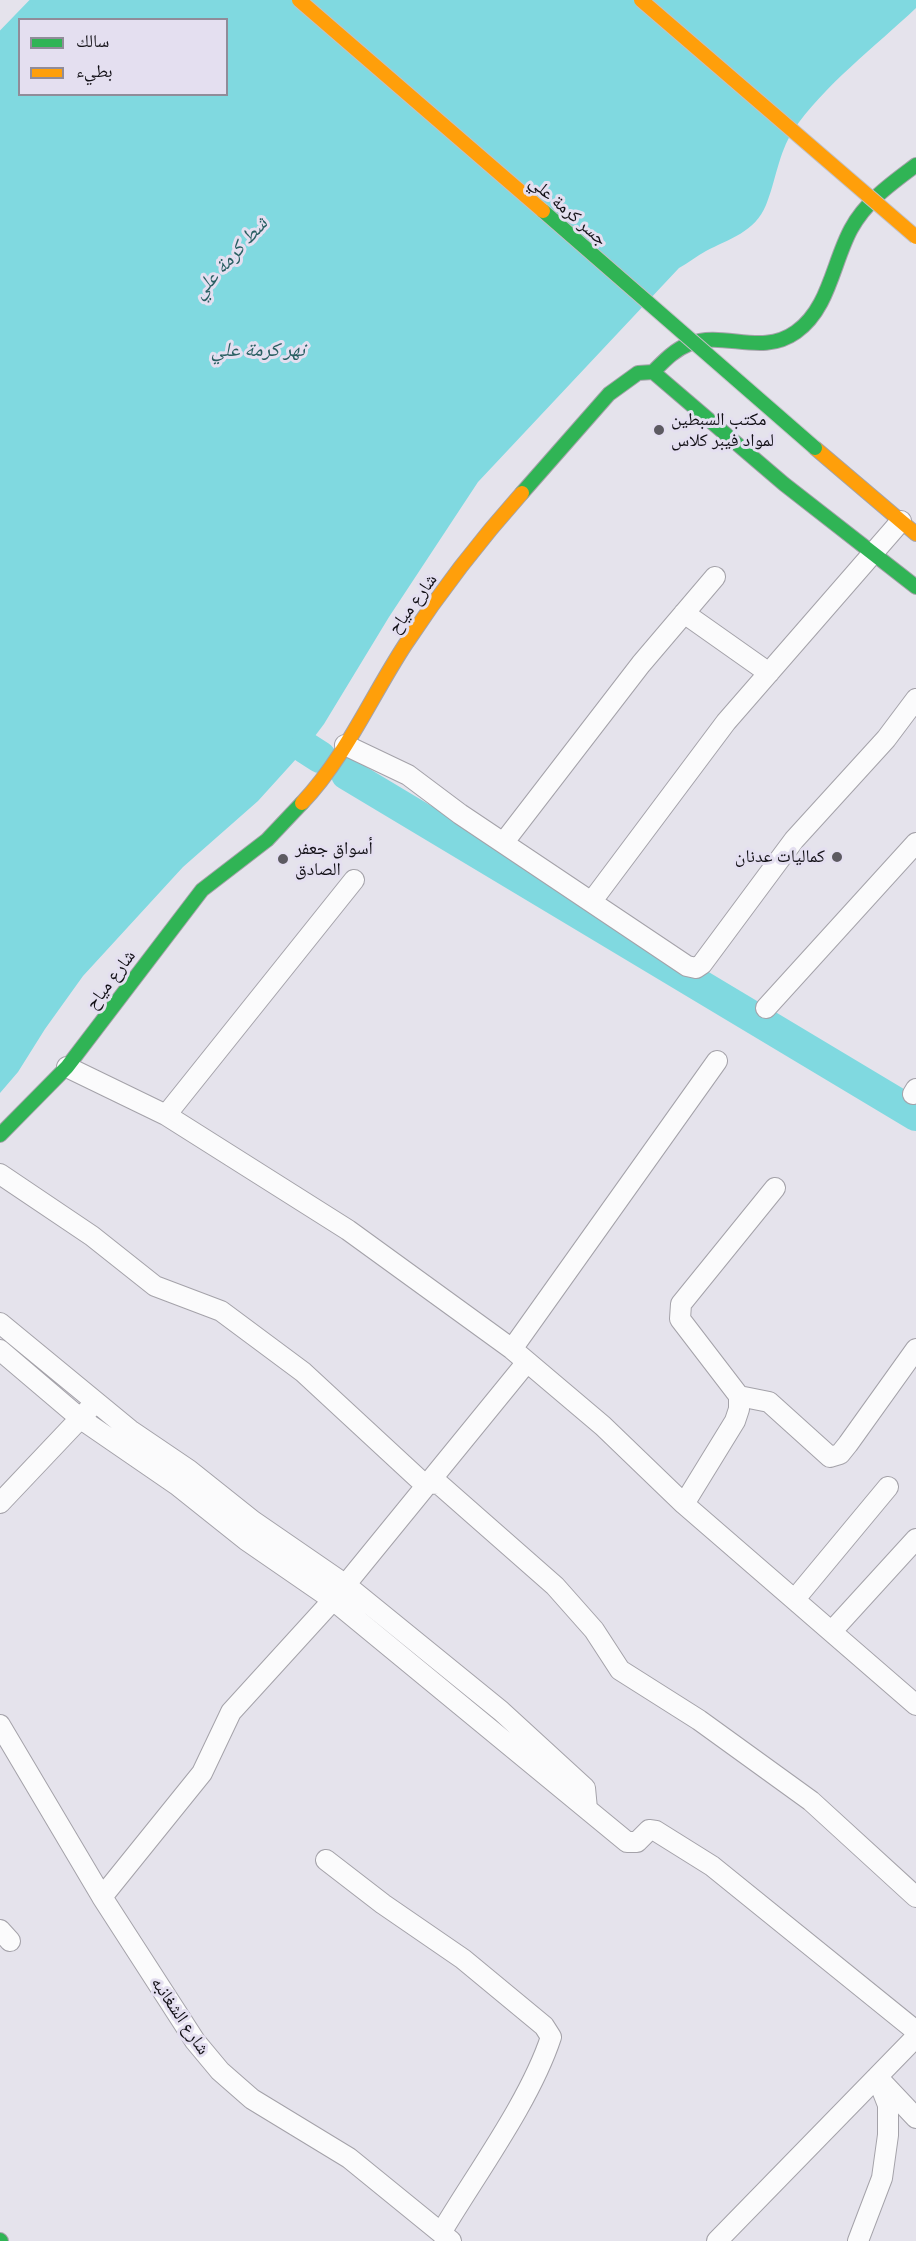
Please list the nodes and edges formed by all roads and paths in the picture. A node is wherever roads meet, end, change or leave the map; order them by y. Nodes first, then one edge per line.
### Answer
1 (299, 0) edge
2 (641, 0) edge
3 (916, 165) edge
4 (916, 237) edge
5 (653, 372) junction
6 (901, 521) junction
7 (916, 534) edge
8 (873, 553) junction
9 (714, 577) dead end
10 (916, 587) edge
11 (684, 613) junction
12 (769, 673) junction
13 (916, 699) edge
14 (345, 745) junction
15 (504, 842) junction
16 (916, 843) edge
17 (354, 880) dead end
18 (592, 901) junction
19 (766, 1008) dead end
20 (717, 1060) dead end
21 (67, 1067) junction
22 (166, 1115) junction
23 (0, 1135) edge
24 (0, 1174) edge
25 (775, 1188) dead end
26 (0, 1323) edge
27 (512, 1349) junction
28 (916, 1349) edge
29 (0, 1350) edge
30 (527, 1362) junction
31 (739, 1396) junction
32 (95, 1402) junction
33 (81, 1419) junction
34 (429, 1485) junction
35 (888, 1487) dead end
36 (0, 1503) edge
37 (684, 1504) junction
38 (916, 1539) edge
39 (346, 1585) junction
40 (795, 1599) junction
41 (333, 1600) junction
42 (832, 1631) junction
43 (913, 1695) edge
44 (501, 1712) junction
45 (0, 1725) edge
46 (488, 1728) junction
47 (587, 1809) junction
48 (326, 1860) dead end
49 (102, 1897) junction
50 (916, 1897) edge
51 (916, 2031) edge
52 (916, 2037) edge
53 (877, 2077) junction
54 (916, 2118) edge
55 (446, 2237) edge
56 (717, 2241) edge
57 (858, 2241) edge

1 - 6 main road, جسر كرمة علي, bridge
2 - 4 main road, bridge
3 - 5 main road
5 - 8 main road
5 - 14 main road, شارع مياح
6 - 7 main road, جسر كرمة علي
6 - 8 street
8 - 10 main road
8 - 12 street
9 - 11 street
11 - 12 street
11 - 15 street
12 - 18 street
13 - 18 street
14 - 15 street
14 - 21 main road, شارع مياح
15 - 18 street
16 - 19 street
17 - 22 street
20 - 27 street
21 - 22 street
21 - 23 main road, شارع مياح
22 - 27 street
24 - 34 street
25 - 31 street
26 - 32 street
27 - 30 street
28 - 31 street
29 - 33 street
30 - 34 street
30 - 37 street
31 - 37 street
32 - 33 street
32 - 39 street
33 - 36 street
33 - 41 street
34 - 39 street
34 - 50 street
35 - 40 street
37 - 40 street
38 - 42 street
39 - 41 street
39 - 44 street
40 - 42 street
41 - 46 street
41 - 49 street
42 - 43 street
44 - 46 street
44 - 47 street
45 - 49 street, شارع الشغانبه
46 - 47 street
47 - 51 street
48 - 55 street
49 - 55 street, شارع الشغانبه
52 - 53 street
53 - 54 street
53 - 56 street
53 - 57 street

